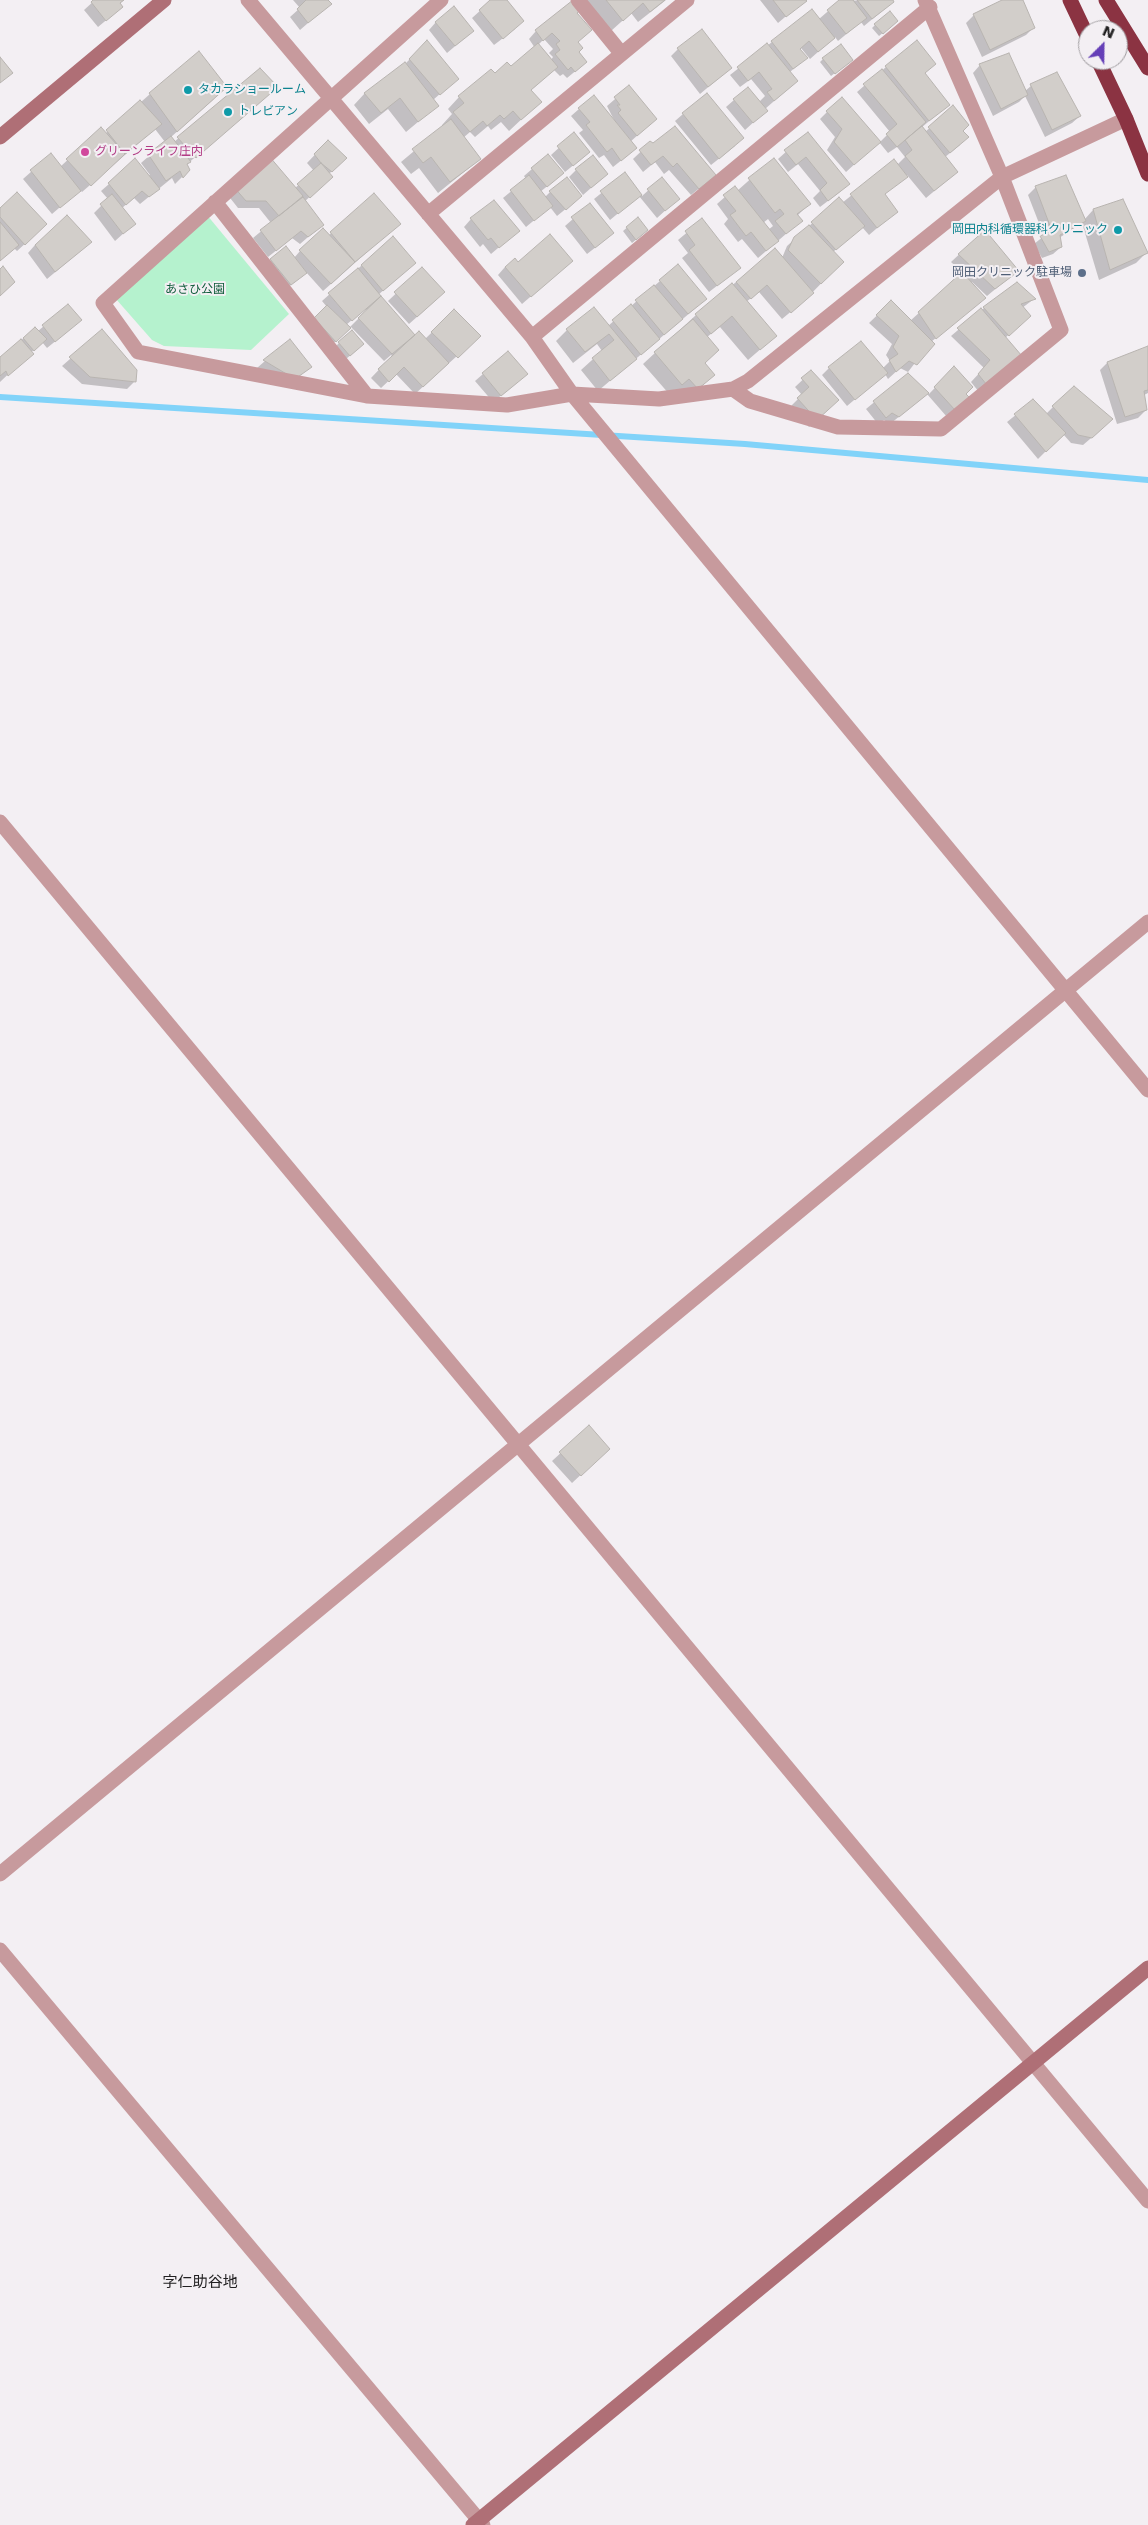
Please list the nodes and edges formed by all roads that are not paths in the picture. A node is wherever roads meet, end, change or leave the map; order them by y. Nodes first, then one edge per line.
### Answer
1 (164, 0) edge
2 (248, 0) edge
3 (441, 0) edge
4 (578, 0) edge
5 (687, 0) edge
6 (1070, 0) edge
7 (1106, 0) edge
8 (927, 3) edge
9 (1079, 20) edge
10 (621, 53) junction
11 (1148, 68) edge
12 (1103, 70) edge
13 (331, 98) junction
14 (1126, 119) junction
15 (0, 137) edge
16 (1148, 174) edge
17 (1002, 177) junction
18 (215, 202) junction
19 (428, 214) junction
20 (532, 337) junction
21 (733, 389) junction
22 (572, 394) junction
23 (367, 396) junction
24 (0, 822) edge
25 (1148, 922) edge
26 (1066, 990) junction
27 (1148, 1090) edge
28 (517, 1446) junction
29 (0, 1874) edge
30 (0, 1950) edge
31 (1148, 1968) edge
32 (1034, 2063) junction
33 (1148, 2201) edge
34 (479, 2523) edge

1 - 15 street
2 - 13 street
3 - 13 street
4 - 10 street
5 - 10 street
6 - 9 highway
7 - 11 highway
8 - 17 street
8 - 20 street
10 - 19 street
12 - 14 highway
13 - 18 street
13 - 19 street
14 - 16 highway
14 - 17 street
17 - 21 street
17 - 21 street
18 - 23 street
18 - 23 street
19 - 20 street
20 - 22 street
21 - 22 street
22 - 23 street
22 - 26 street
24 - 28 street
25 - 26 street
26 - 27 street
26 - 28 street
28 - 29 street
28 - 32 street
30 - 34 street
31 - 32 street
32 - 33 street
32 - 34 street

